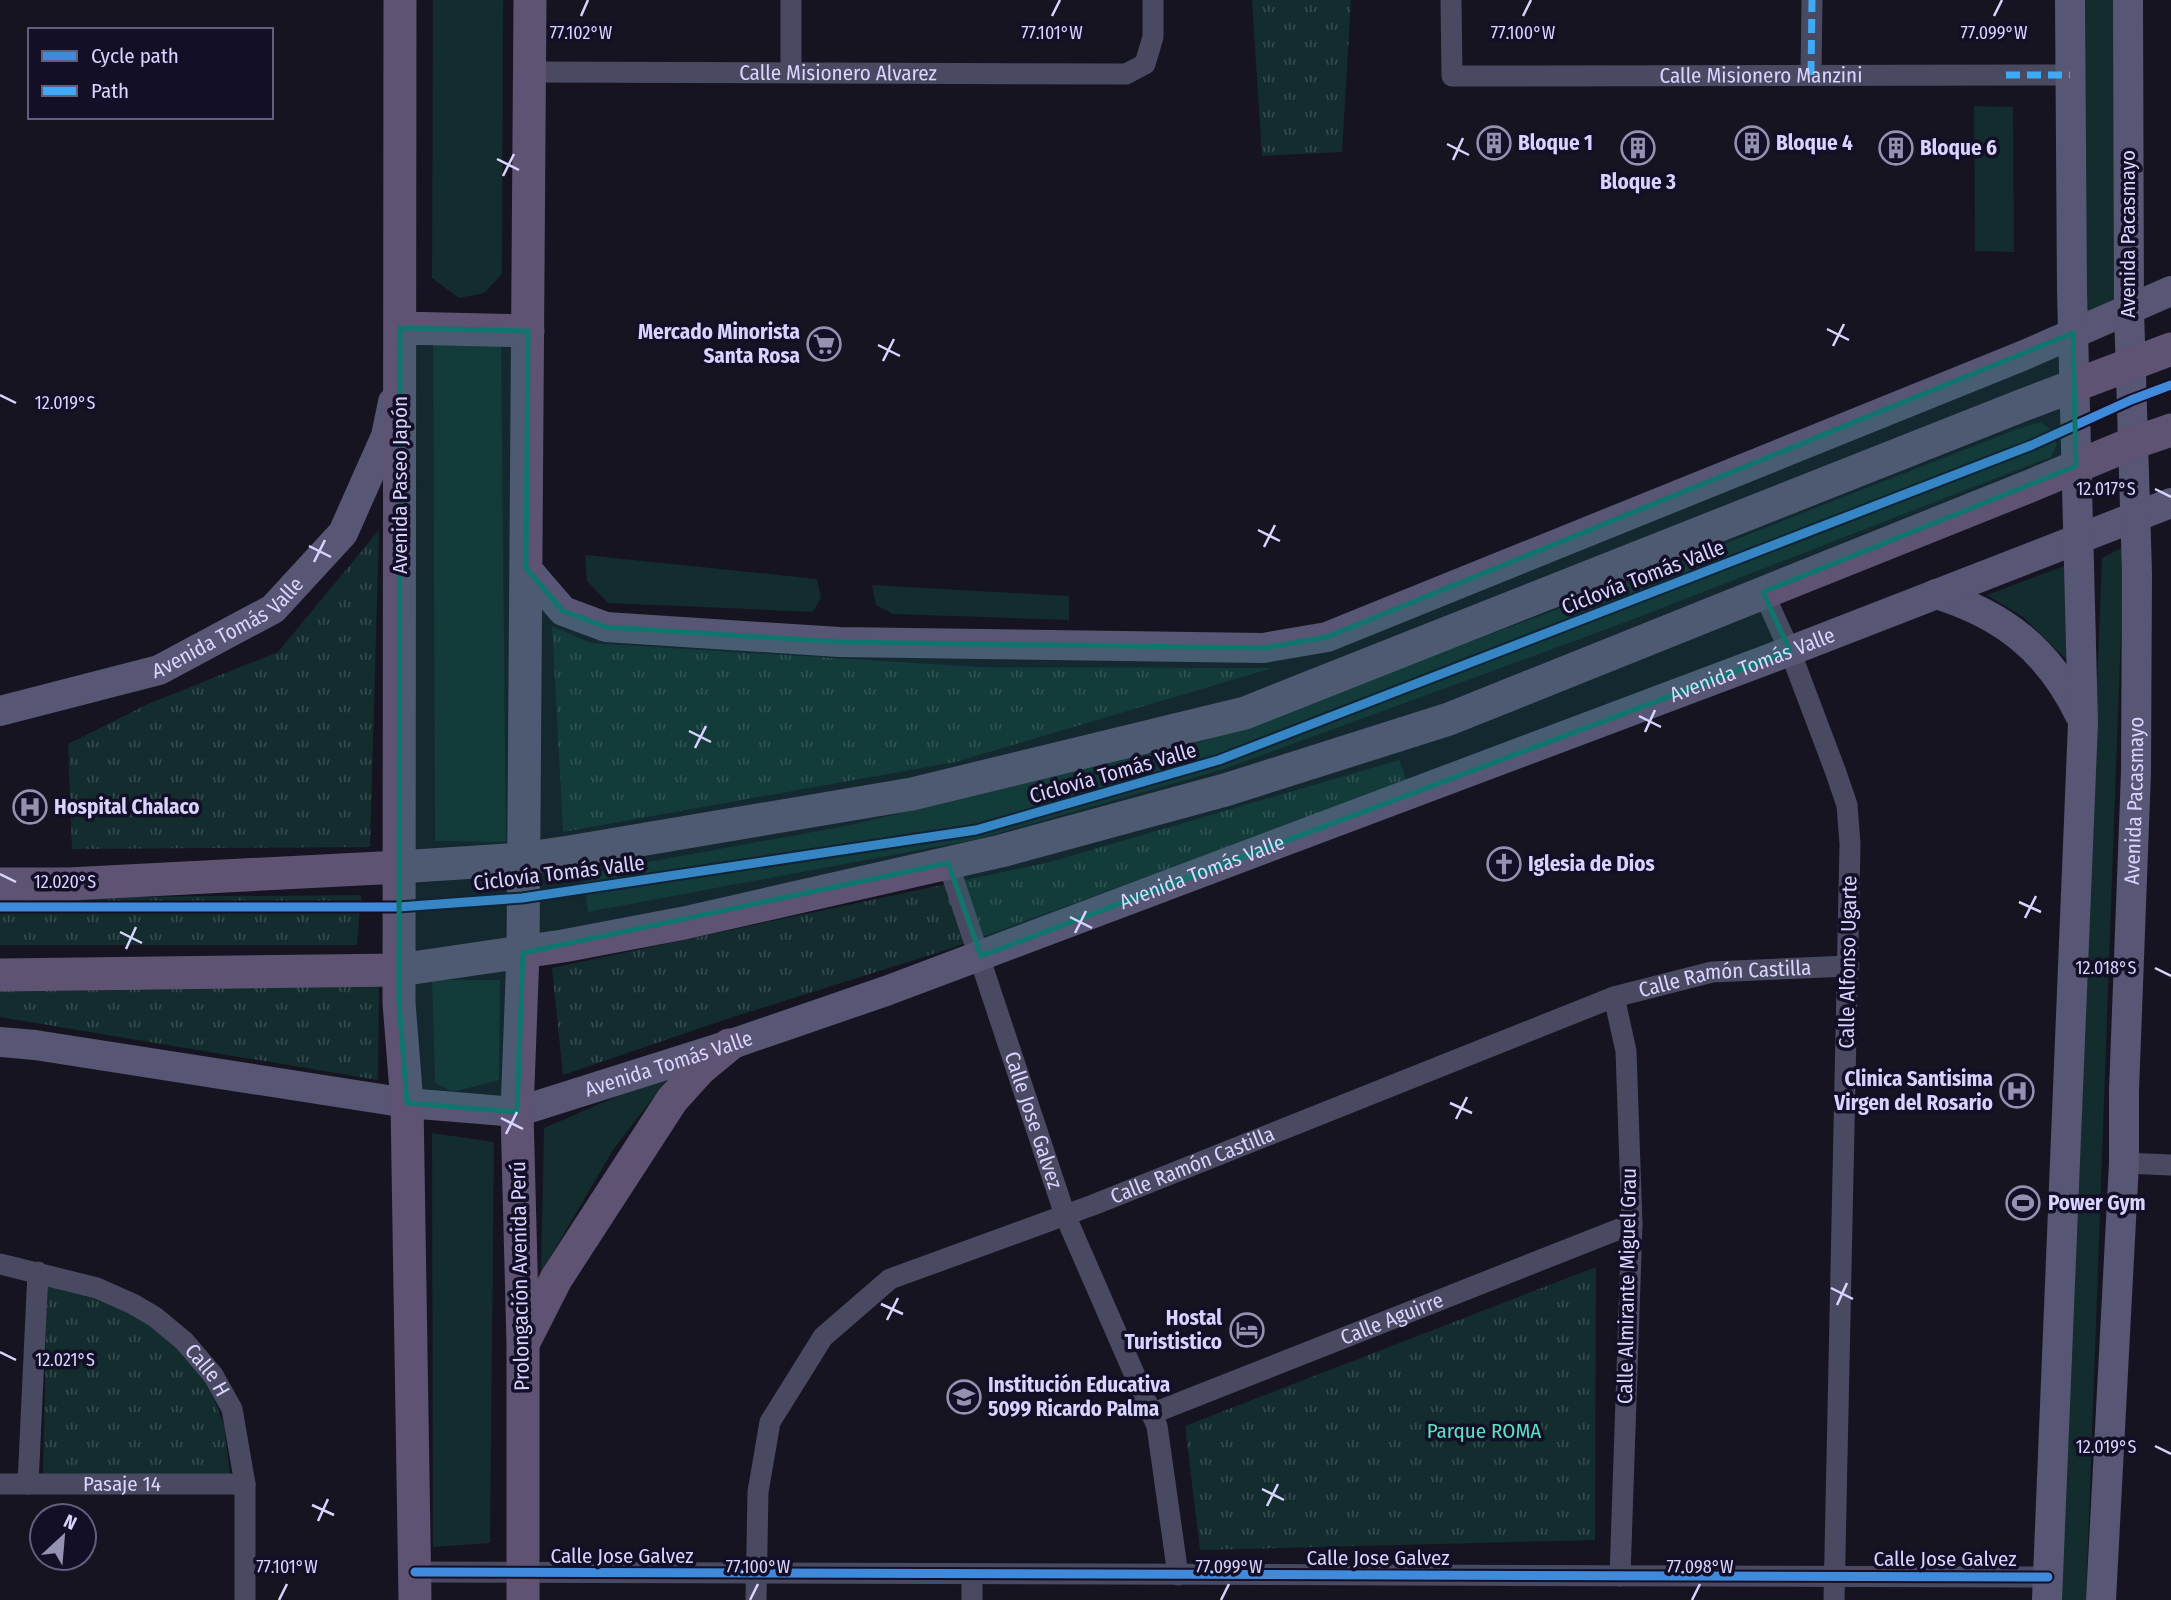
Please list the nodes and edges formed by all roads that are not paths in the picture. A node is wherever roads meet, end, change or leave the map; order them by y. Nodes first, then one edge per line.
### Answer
1 (400, 0) edge
2 (530, 0) edge
3 (791, 0) edge
4 (1153, 0) edge
5 (1451, 0) edge
6 (1812, 0) edge
7 (2070, 0) edge
8 (2128, 0) edge
9 (530, 72) junction
10 (792, 72) junction
11 (1811, 75) junction
12 (2070, 75) junction
13 (2171, 291) edge
14 (2129, 310) junction
15 (400, 328) junction
16 (528, 331) junction
17 (2073, 333) junction
18 (2171, 349) edge
19 (2130, 366) junction
20 (400, 368) junction
21 (2074, 385) junction
22 (2171, 430) edge
23 (2133, 443) junction
24 (2076, 466) junction
25 (2171, 503) edge
26 (2136, 516) junction
27 (2077, 537) junction
28 (526, 568) junction
29 (1763, 592) junction
30 (1936, 594) junction
31 (1790, 651) junction
32 (0, 710) edge
33 (2083, 723) junction
34 (522, 859) junction
35 (948, 863) junction
36 (399, 867) junction
37 (0, 884) edge
38 (523, 953) junction
39 (981, 956) junction
40 (1849, 966) junction
41 (399, 970) junction
42 (0, 975) edge
43 (1614, 997) junction
44 (0, 1042) edge
45 (729, 1045) junction
46 (407, 1103) junction
47 (517, 1112) junction
48 (2124, 1163) junction
49 (2171, 1165) edge
50 (1065, 1215) junction
51 (1632, 1224) junction
52 (0, 1264) edge
53 (38, 1272) junction
54 (523, 1344) junction
55 (1151, 1414) junction
56 (0, 1484) edge
57 (28, 1484) junction
58 (245, 1484) junction
59 (756, 1574) junction
60 (972, 1574) junction
61 (1178, 1575) junction
62 (1620, 1576) junction
63 (1834, 1577) junction
64 (415, 1586) edge
65 (523, 1587) edge
66 (2047, 1589) edge
67 (245, 1600) edge
68 (756, 1600) edge
69 (972, 1600) edge
70 (1834, 1600) edge
71 (2101, 1600) edge

1 - 15 main road, Avenida Paseo Japón
2 - 9 main road
3 - 10 street
4 - 10 street, Calle Misionero Alvarez
5 - 11 street, Calle Misionero Manzini
6 - 11 street
7 - 12 main road
8 - 14 main road, Avenida Pacasmayo
9 - 10 street, Calle Misionero Alvarez
9 - 16 main road
11 - 12 street, Calle Misionero Manzini
12 - 17 main road
13 - 14 main road
14 - 17 main road
14 - 19 main road, Avenida Pacasmayo
15 - 16 main road
15 - 20 main road, Avenida Paseo Japón
16 - 28 main road
17 - 21 main road
17 - 28 main road
18 - 19 main road
19 - 21 main road
19 - 23 main road, Avenida Pacasmayo
20 - 32 main road, Avenida Tomás Valle
20 - 36 main road, Avenida Paseo Japón
21 - 24 main road
21 - 34 main road
22 - 23 main road
23 - 24 main road
23 - 26 main road, Avenida Pacasmayo
24 - 27 main road
24 - 29 main road
25 - 26 main road, Avenida Tomás Valle
26 - 27 main road, Avenida Tomás Valle
26 - 48 main road, Avenida Pacasmayo
27 - 30 main road, Avenida Tomás Valle
27 - 33 main road
28 - 34 main road
29 - 31 street, Calle Alfonso Ugarte
29 - 35 main road
30 - 31 main road, Avenida Tomás Valle
30 - 33 main road
31 - 39 main road, Avenida Tomás Valle
31 - 40 street, Calle Alfonso Ugarte
33 - 66 main road
34 - 36 main road
34 - 38 main road
35 - 38 main road
35 - 39 street, Calle Jose Galvez
36 - 37 main road
36 - 41 main road, Avenida Paseo Japón
38 - 41 main road
38 - 47 main road, Prolongación Avenida Perú
39 - 45 main road, Avenida Tomás Valle
39 - 50 street, Calle Jose Galvez
40 - 43 street, Calle Ramón Castilla
40 - 63 street, Calle Alfonso Ugarte
41 - 42 main road
41 - 46 main road
43 - 50 street, Calle Ramón Castilla
43 - 51 street, Calle Almirante Miguel Grau
44 - 46 main road, Avenida Tomás Valle
45 - 47 main road, Avenida Tomás Valle
45 - 54 main road
46 - 47 main road, Avenida Tomás Valle
46 - 64 main road
47 - 54 main road, Prolongación Avenida Perú
48 - 49 street
48 - 71 main road, Avenida Pacasmayo
50 - 55 street, Calle Jose Galvez
50 - 59 street, Calle Ramón Castilla
51 - 55 street, Calle Aguirre
51 - 62 street, Calle Almirante Miguel Grau
52 - 53 street, Calle H
53 - 57 street
53 - 58 street, Calle H
54 - 65 main road, Prolongación Avenida Perú
55 - 61 street, Calle Jose Galvez
56 - 57 street, Pasaje 14
57 - 58 street, Pasaje 14
58 - 67 street, Calle H
59 - 60 street, Calle Jose Galvez
59 - 65 street, Calle Jose Galvez
59 - 68 street, Calle Ramón Castilla
60 - 61 street, Calle Jose Galvez
60 - 69 street
61 - 62 street, Calle Jose Galvez
62 - 63 street, Calle Jose Galvez
63 - 66 street, Calle Jose Galvez
63 - 70 street, Calle Alfonso Ugarte
64 - 65 street, Calle Jose Galvez

